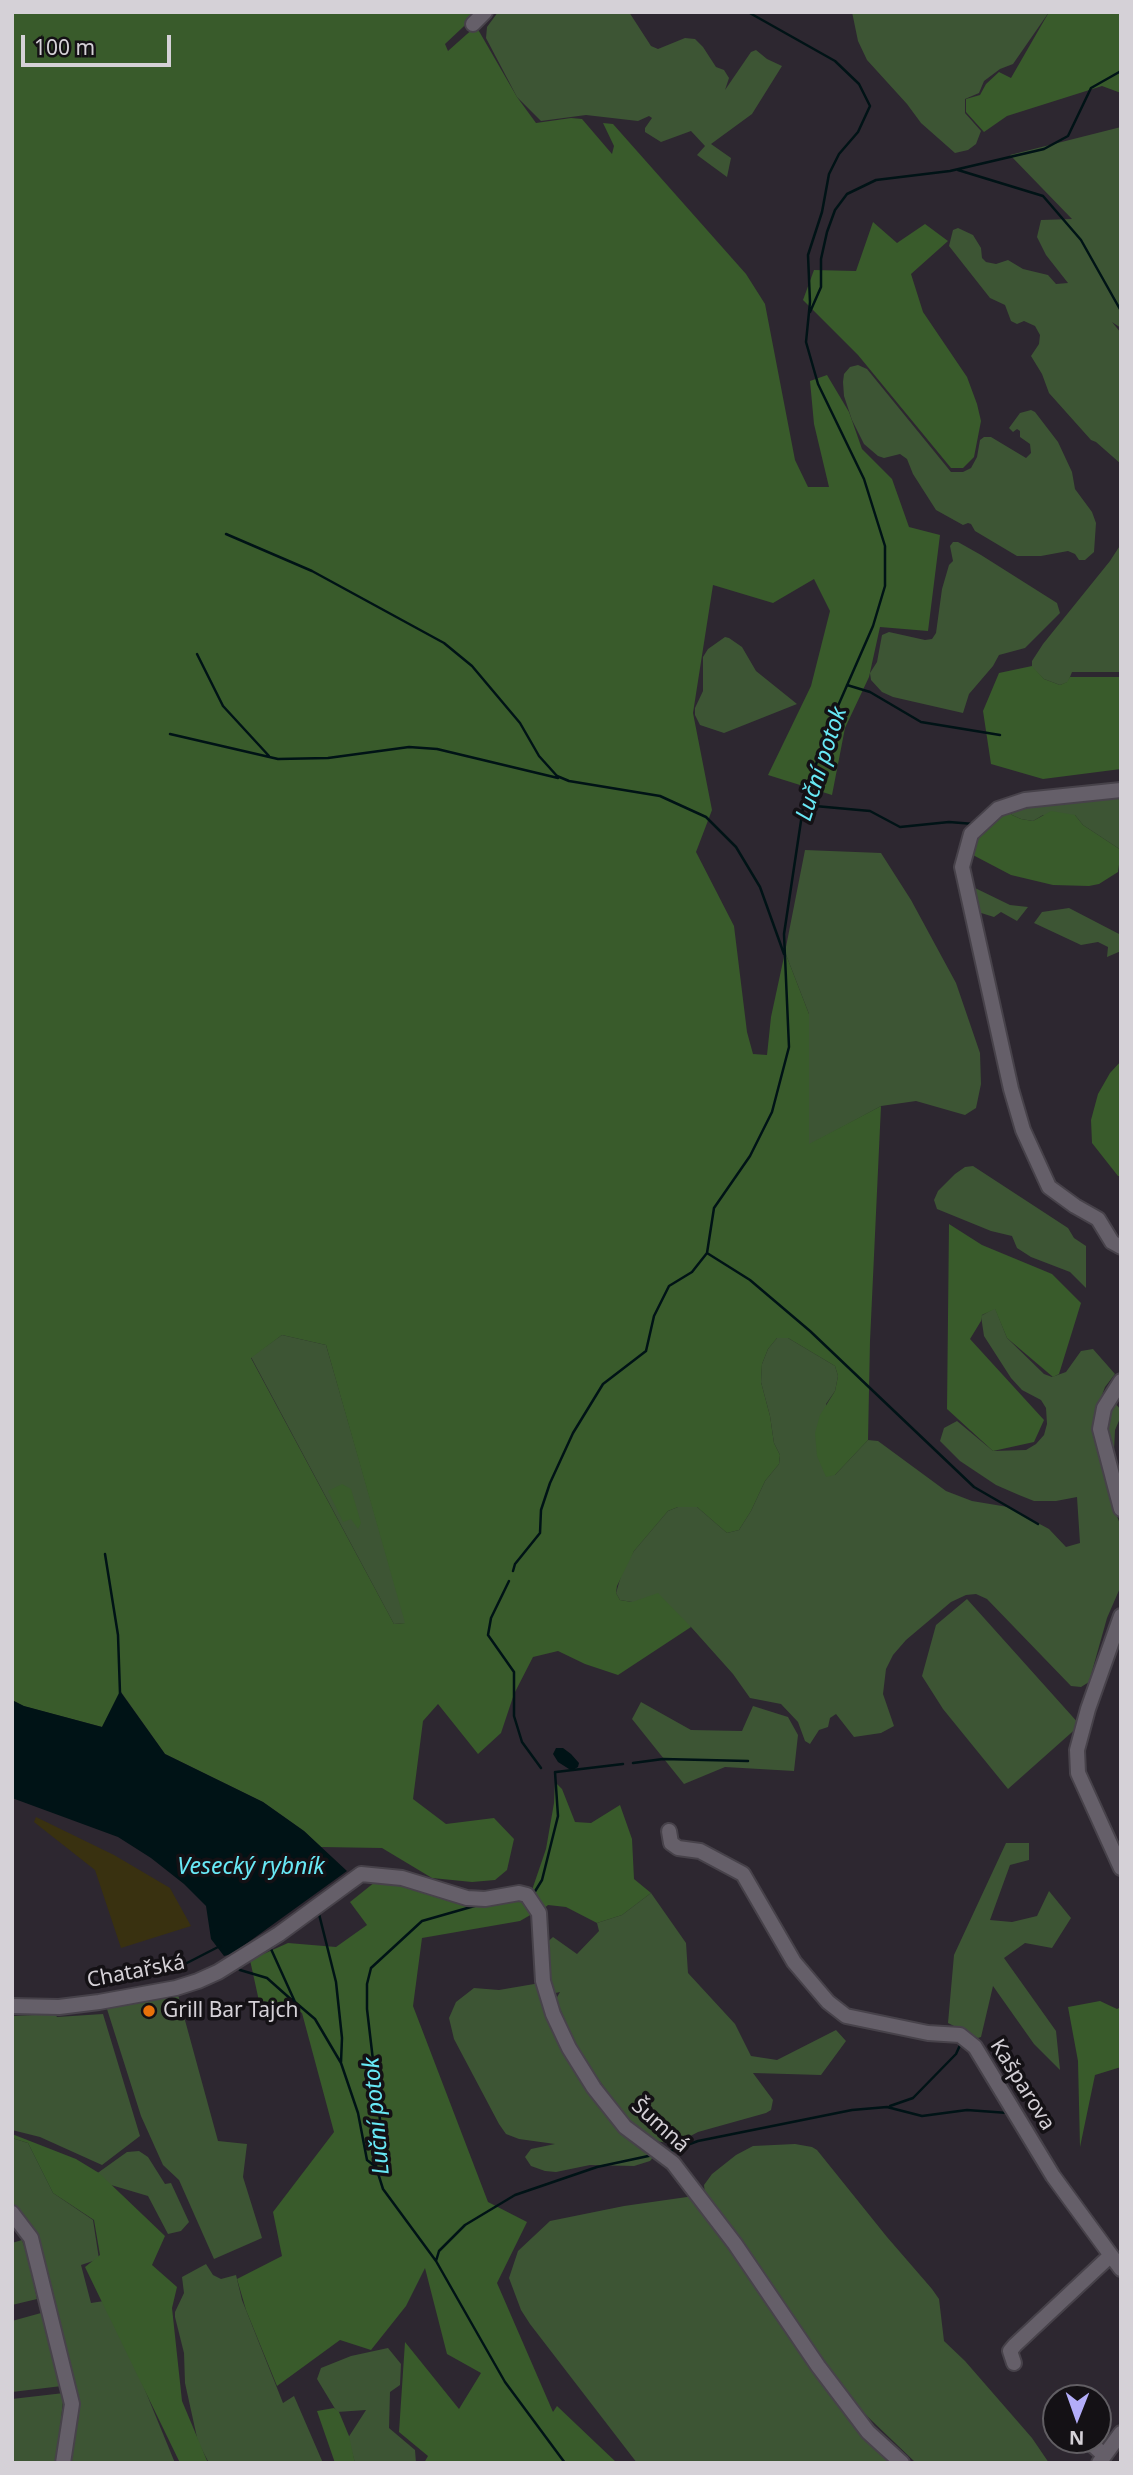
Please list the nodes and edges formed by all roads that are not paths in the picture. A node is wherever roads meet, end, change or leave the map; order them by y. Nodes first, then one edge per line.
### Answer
1 (485, 12) edge
2 (474, 24) dead end
3 (1121, 790) edge
4 (1121, 1247) edge
5 (1119, 1391) edge
6 (1121, 1509) edge
7 (1121, 1616) edge
8 (1118, 1634) edge
9 (669, 1831) dead end
10 (1121, 1868) edge
11 (361, 1874) joint
12 (12, 2006) edge
13 (12, 2213) edge
14 (1110, 2256) junction
15 (1121, 2269) edge
16 (1014, 2364) dead end
17 (1121, 2434) edge
18 (1102, 2459) edge
19 (63, 2463) edge
20 (902, 2463) edge

1 - 2 street
3 - 4 street
5 - 6 street
7 - 8 street
8 - 10 street
9 - 14 street, Kašparova
11 - 12 street, Chatařská
11 - 20 street, Šumná
13 - 19 street
14 - 15 street, Kašparova
14 - 16 street
17 - 18 street

